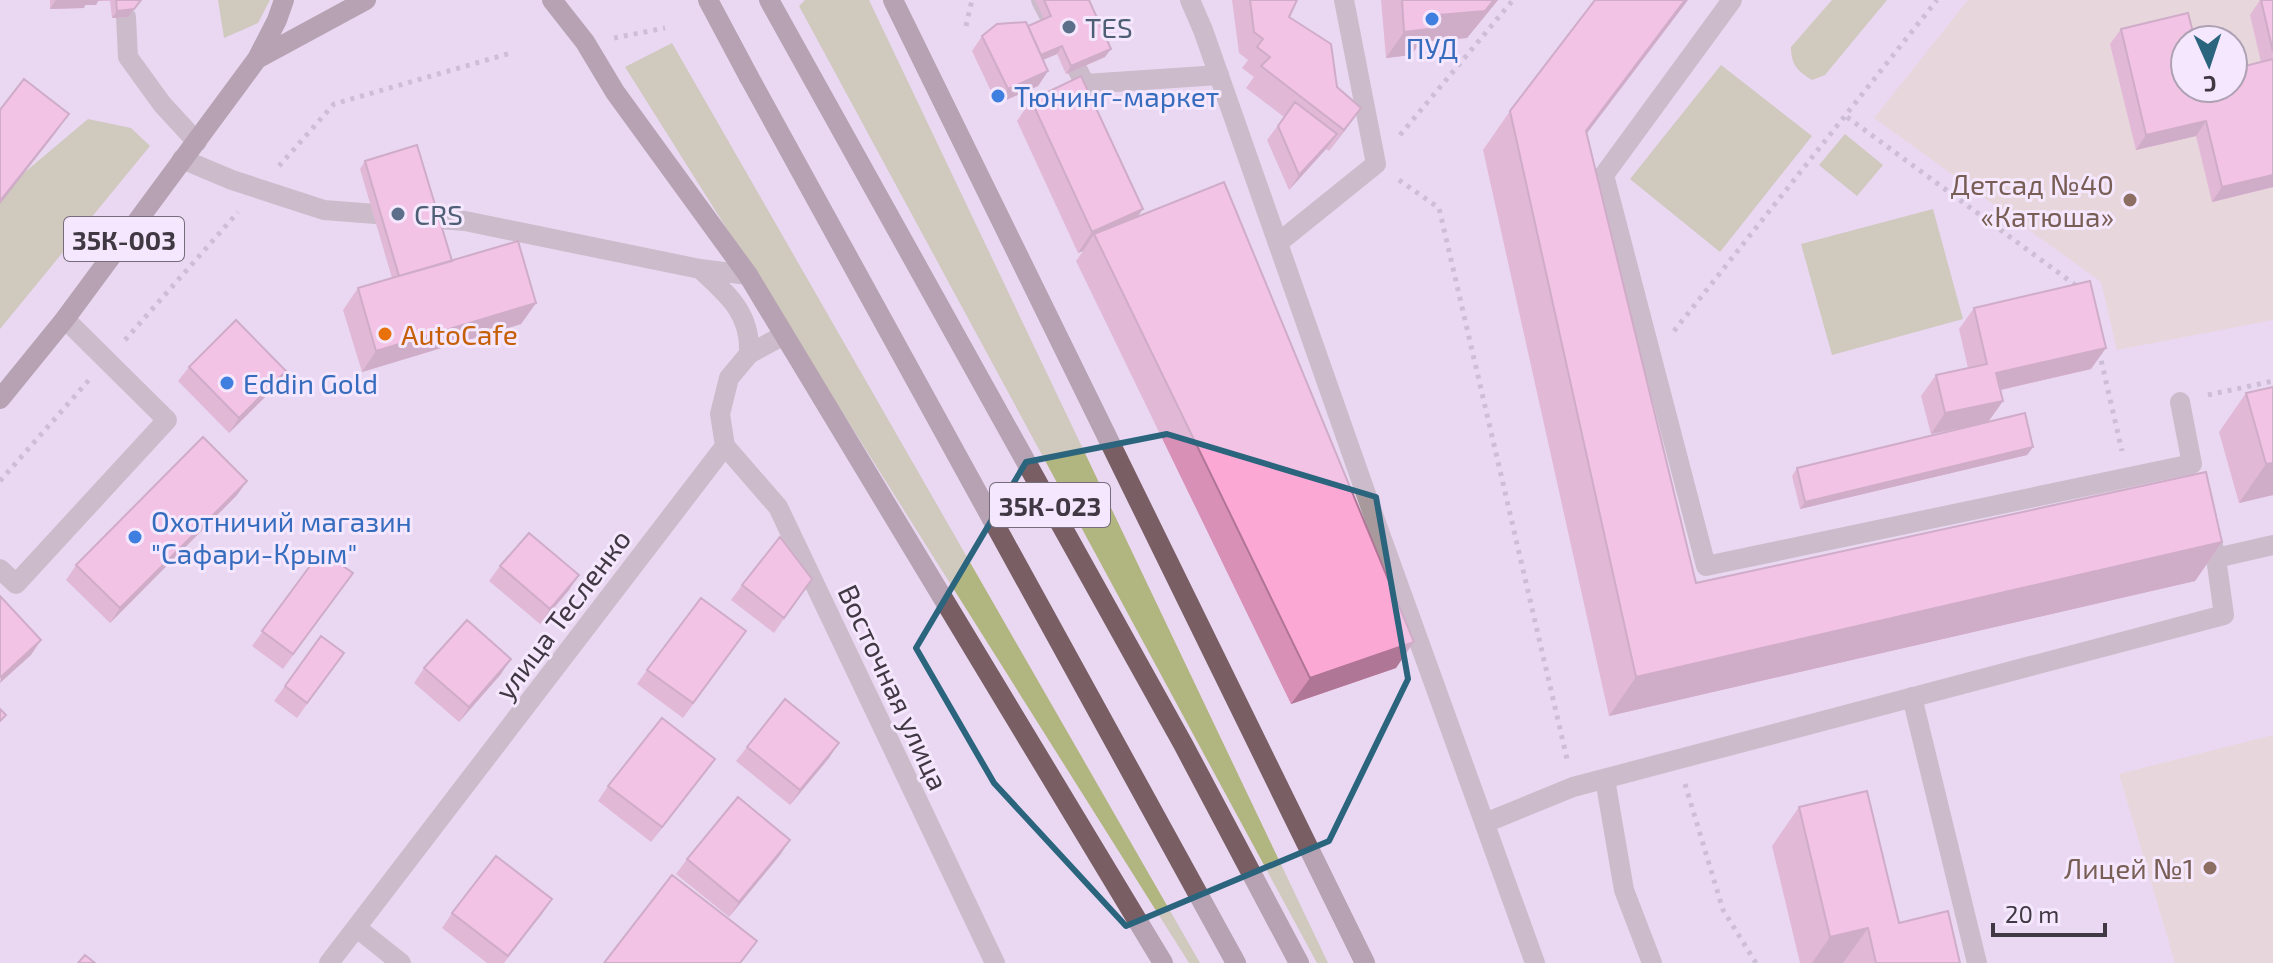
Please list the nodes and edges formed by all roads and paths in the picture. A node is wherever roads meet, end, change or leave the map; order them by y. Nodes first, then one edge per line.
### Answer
1 (284, 0) edge
2 (366, 0) edge
3 (552, 0) edge
4 (708, 0) edge
5 (769, 0) edge
6 (893, 0) edge
7 (972, 0) edge
8 (1041, 0) edge
9 (1190, 0) edge
10 (1344, 0) edge
11 (1513, 0) edge
12 (1732, 0) edge
13 (1937, 0) edge
14 (126, 17) edge
15 (966, 26) dead end
16 (665, 28) dead end
17 (613, 38) dead end
18 (511, 53) dead end
19 (257, 59) junction
20 (1219, 75) junction
21 (1847, 117) junction
22 (197, 142) junction
23 (182, 159) junction
24 (1376, 164) junction
25 (259, 188) junction
26 (1278, 243) junction
27 (700, 269) junction
28 (748, 275) junction
29 (2085, 292) edge
30 (65, 319) junction
31 (784, 335) junction
32 (2096, 338) edge
33 (749, 354) junction
34 (1652, 359) junction
35 (107, 360) junction
36 (2273, 381) edge
37 (0, 399) edge
38 (2180, 402) joint
39 (725, 446) junction
40 (2128, 477) junction
41 (0, 481) edge
42 (2202, 504) edge
43 (2273, 545) edge
44 (2216, 558) junction
45 (0, 569) edge
46 (1912, 697) junction
47 (1677, 760) junction
48 (1605, 779) junction
49 (1573, 787) junction
50 (1485, 823) junction
51 (357, 928) junction
52 (329, 963) edge
53 (401, 963) edge
54 (995, 963) edge
55 (1163, 963) edge
56 (1236, 963) edge
57 (1299, 963) edge
58 (1365, 963) edge
59 (1535, 963) edge
60 (1652, 963) edge
61 (1756, 963) edge
62 (1977, 963) edge

1 - 19 main road
2 - 19 main road
3 - 28 main road
4 - 56 main road, 35К-023, bridge
5 - 57 main road, 35К-023
6 - 58 main road
7 - 15 path
8 - 20 street
9 - 20 street
10 - 24 street
11 - 24 path
12 - 34 street
13 - 21 path
14 - 22 street
16 - 17 path
18 - 25 path
19 - 22 main road, 35К-003
20 - 26 street
21 - 29 path
21 - 34 path
22 - 23 main road, 35К-003
23 - 25 street
23 - 30 main road, 35К-003
24 - 26 street
24 - 49 path
25 - 27 street
25 - 35 path
26 - 50 street
27 - 28 street
27 - 33 street
28 - 31 main road
30 - 35 street
30 - 37 main road, 35К-003
31 - 33 street
31 - 55 main road
32 - 40 path
33 - 39 street
34 - 40 street
35 - 41 path
35 - 45 street
36 - 38 path
38 - 40 street
39 - 51 street, улица Тесленко
39 - 54 street, Восточная улица
42 - 44 street
43 - 44 street
44 - 46 street
46 - 47 street
46 - 62 street
47 - 48 street
47 - 61 path
48 - 49 street
48 - 60 street
49 - 50 street
50 - 59 street
51 - 52 street, улица Тесленко
51 - 53 street

